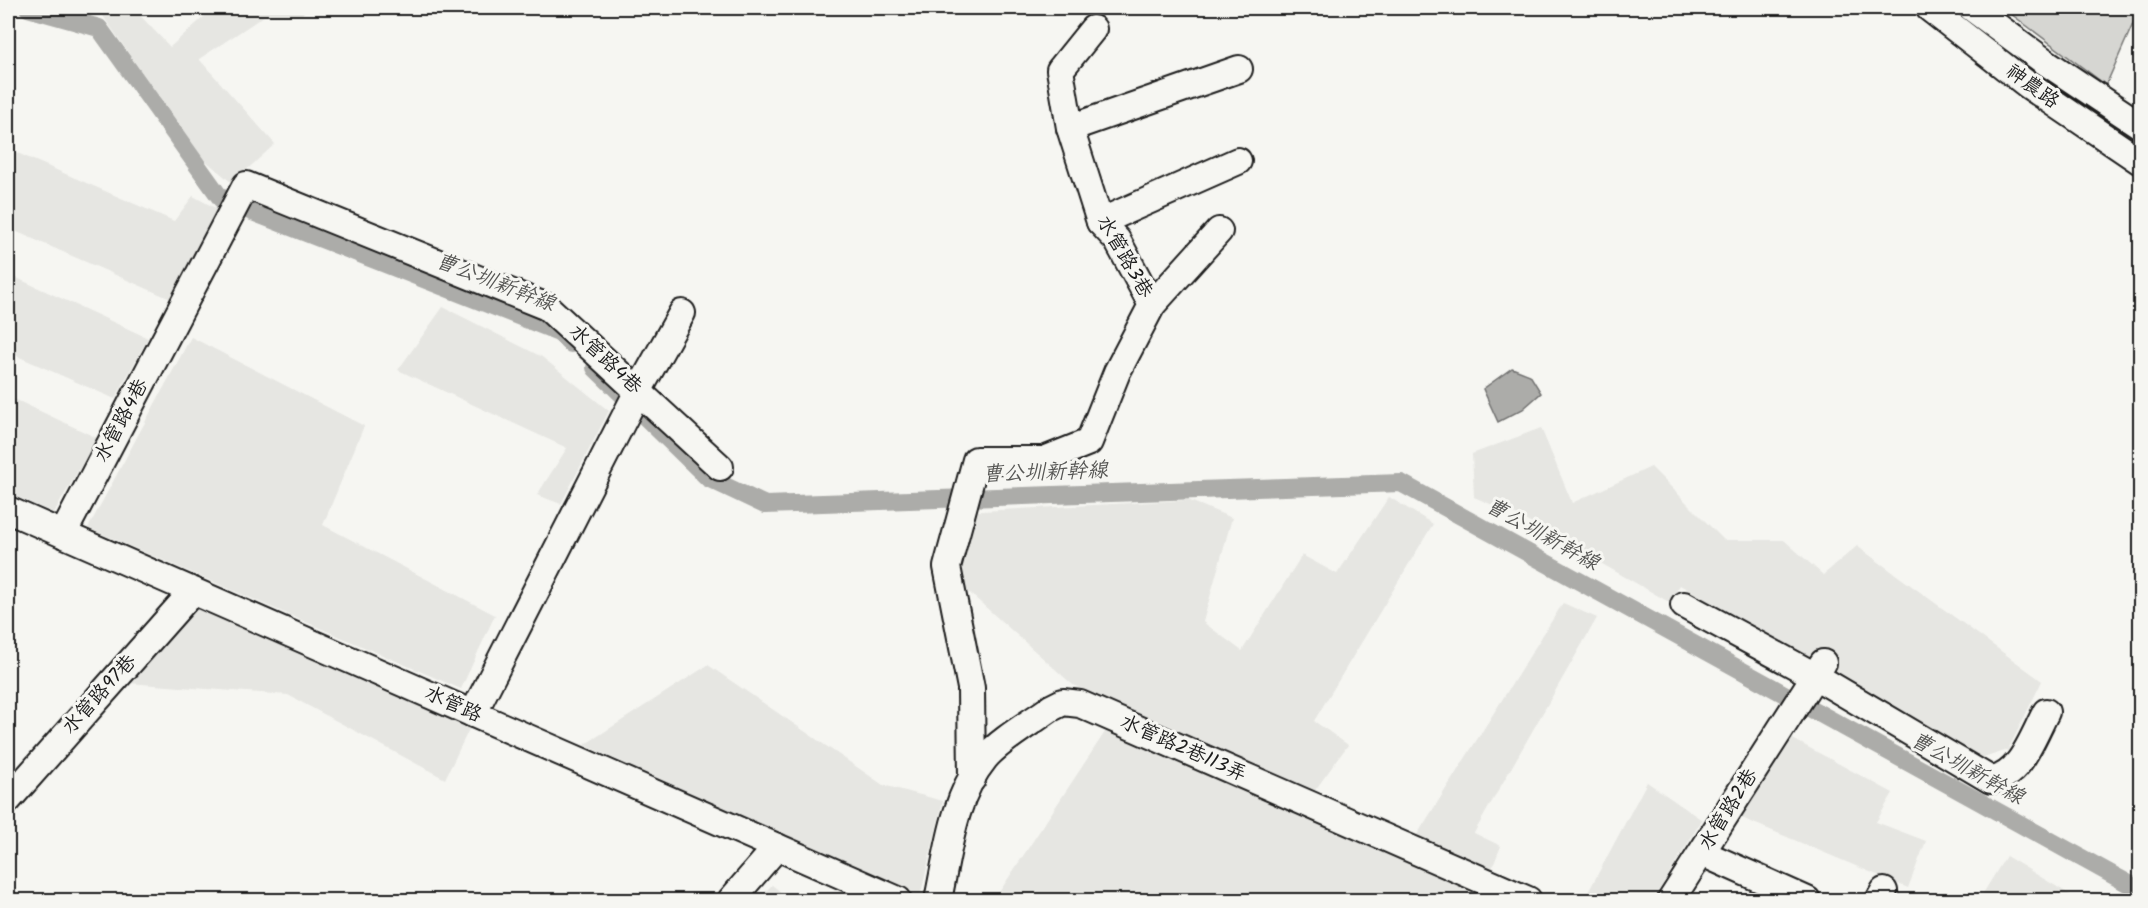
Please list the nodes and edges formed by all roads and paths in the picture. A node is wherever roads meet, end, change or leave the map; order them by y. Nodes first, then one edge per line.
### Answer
1 (1929, 8) edge
2 (1972, 8) edge
3 (1094, 29) dead end
4 (1239, 69) dead end
5 (2140, 125) edge
6 (1070, 128) junction
7 (2131, 155) edge
8 (1238, 160) dead end
9 (1100, 222) junction
10 (1219, 231) dead end
11 (1152, 305) junction
12 (682, 313) dead end
13 (633, 402) junction
14 (720, 466) dead end
15 (8, 510) edge
16 (63, 534) junction
17 (193, 591) junction
18 (1684, 605) dead end
19 (1816, 676) junction
20 (2046, 712) dead end
21 (473, 714) junction
22 (972, 779) junction
23 (8, 800) edge
24 (777, 847) junction
25 (1702, 853) junction
26 (731, 900) edge
27 (898, 900) edge
28 (938, 900) edge
29 (1528, 900) edge
30 (1671, 900) edge
31 (1807, 900) edge

1 - 7 street, 神農路
2 - 5 street, 神農路
3 - 6 street, 水管路3巷
4 - 6 street
5 - 7 street
6 - 9 street, 水管路3巷
8 - 9 street
9 - 11 street, 水管路3巷
10 - 11 street
11 - 22 street, 水管路3巷
12 - 13 street
13 - 14 street, 水管路4巷
13 - 16 street, 水管路4巷
13 - 21 street, 水管路4巷
15 - 16 street, 水管路
16 - 17 street, 水管路
17 - 21 street, 水管路
17 - 23 street, 水管路97巷
18 - 19 street
19 - 20 street
19 - 25 street, 水管路2巷
21 - 24 street, 水管路
22 - 28 street, 水管路2巷113弄
22 - 29 street, 水管路2巷113弄
24 - 26 street
24 - 27 street, 水管路
25 - 30 street, 水管路2巷
25 - 31 street

